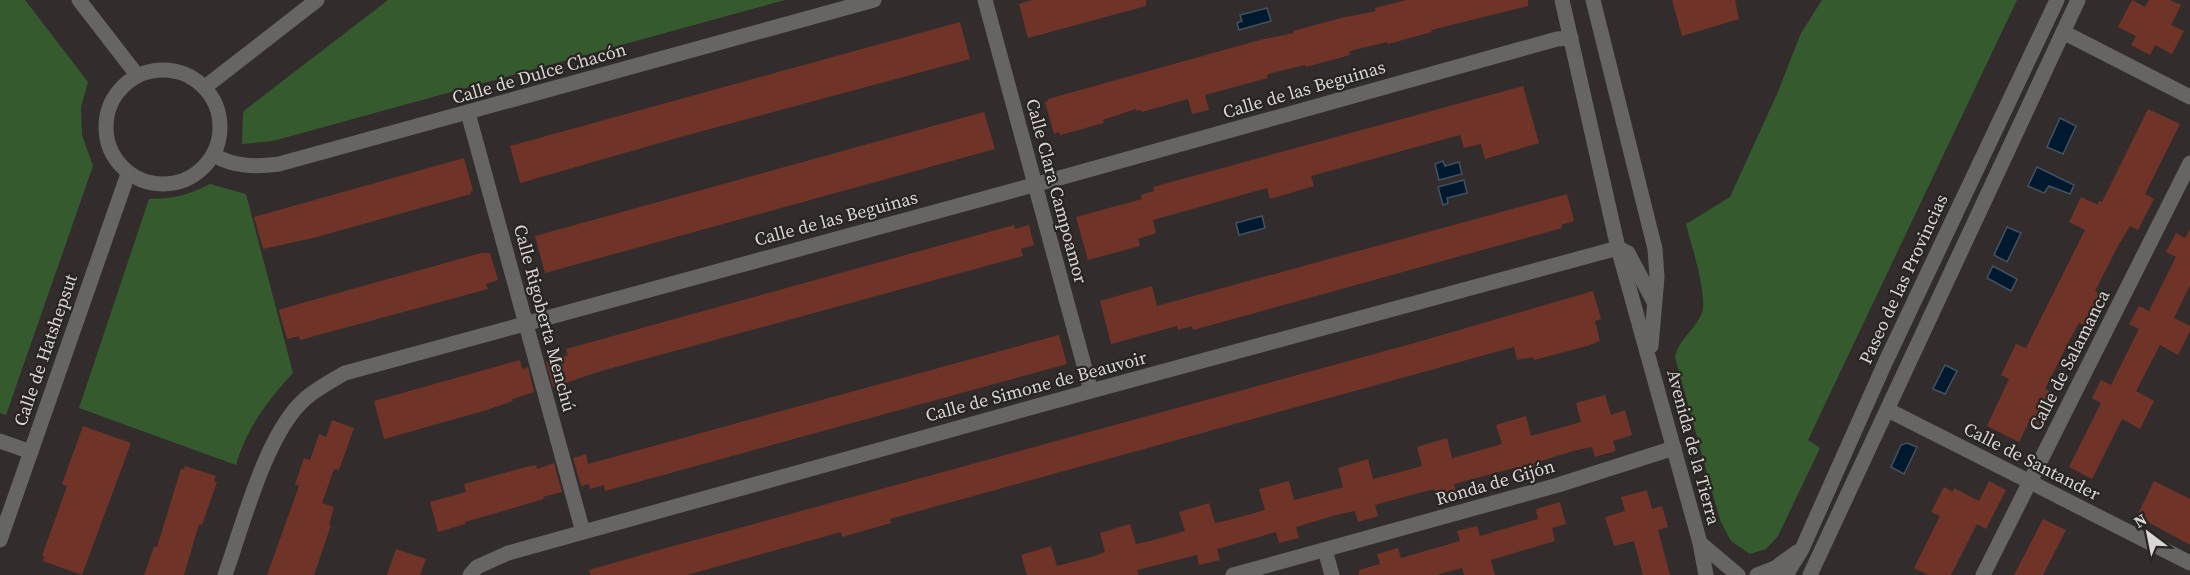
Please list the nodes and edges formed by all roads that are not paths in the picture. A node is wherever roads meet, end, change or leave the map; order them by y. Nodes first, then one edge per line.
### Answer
1 (79, 0) edge
2 (317, 0) edge
3 (874, 0) edge
4 (985, 0) edge
5 (1562, 0) edge
6 (1593, 0) edge
7 (2057, 0) edge
8 (2078, 0) edge
9 (2063, 32) junction
10 (1571, 38) junction
11 (137, 75) junction
12 (205, 87) junction
13 (2190, 97) edge
14 (468, 113) junction
15 (214, 155) junction
16 (2190, 162) edge
17 (128, 174) junction
18 (1035, 184) junction
19 (1618, 248) junction
20 (1654, 302) junction
21 (526, 323) junction
22 (1651, 361) junction
23 (1091, 391) junction
24 (1888, 410) junction
25 (0, 441) edge
26 (1674, 448) junction
27 (31, 452) junction
28 (2030, 481) junction
29 (583, 532) junction
30 (0, 540) edge
31 (1700, 543) junction
32 (1802, 549) junction
33 (1325, 550) junction
34 (2190, 563) edge
35 (225, 575) edge
36 (470, 575) edge
37 (1233, 575) edge
38 (1332, 575) edge
39 (1706, 575) edge
40 (1738, 575) edge
41 (1757, 575) edge
42 (1786, 575) edge
43 (1810, 575) edge
44 (1983, 575) edge

1 - 11 street
2 - 12 street
3 - 14 street, Calle de Dulce Chacón
4 - 18 street, Calle Clara Campoamor
5 - 10 street, Avenida de la Tierra
6 - 20 street
7 - 32 street, Paseo de las Provincias
8 - 9 street
9 - 13 street
9 - 24 street
10 - 18 street, Calle de las Beguinas
10 - 19 street, Avenida de la Tierra
11 - 12 street
11 - 17 street
12 - 15 street
14 - 15 street, Calle de Dulce Chacón
14 - 21 street, Calle Rigoberta Menchú
15 - 17 street
16 - 28 street, Calle de Salamanca
17 - 27 street, Calle de Hatshepsut
18 - 21 street, Calle de las Beguinas
18 - 23 street, Calle Clara Campoamor
19 - 20 street
19 - 22 street, Avenida de la Tierra
19 - 23 street, Calle de Simone de Beauvoir
20 - 22 street
21 - 29 street, Calle Rigoberta Menchú
21 - 35 street, Calle de las Beguinas
22 - 26 street, Avenida de la Tierra
23 - 29 street, Calle de Simone de Beauvoir
24 - 28 street, Calle de Santander
24 - 43 street
25 - 27 street
26 - 31 street, Avenida de la Tierra
26 - 33 street, Ronda de Gijón
27 - 30 street, Calle de Hatshepsut
28 - 34 street, Calle de Santander
28 - 44 street, Calle de Salamanca
29 - 36 street, Calle de Simone de Beauvoir
31 - 39 street, Avenida de la Tierra
31 - 40 street, Avenida de la Tierra
32 - 41 street
32 - 42 street, Paseo de las Provincias
33 - 37 street, Ronda de Gijón
33 - 38 street

